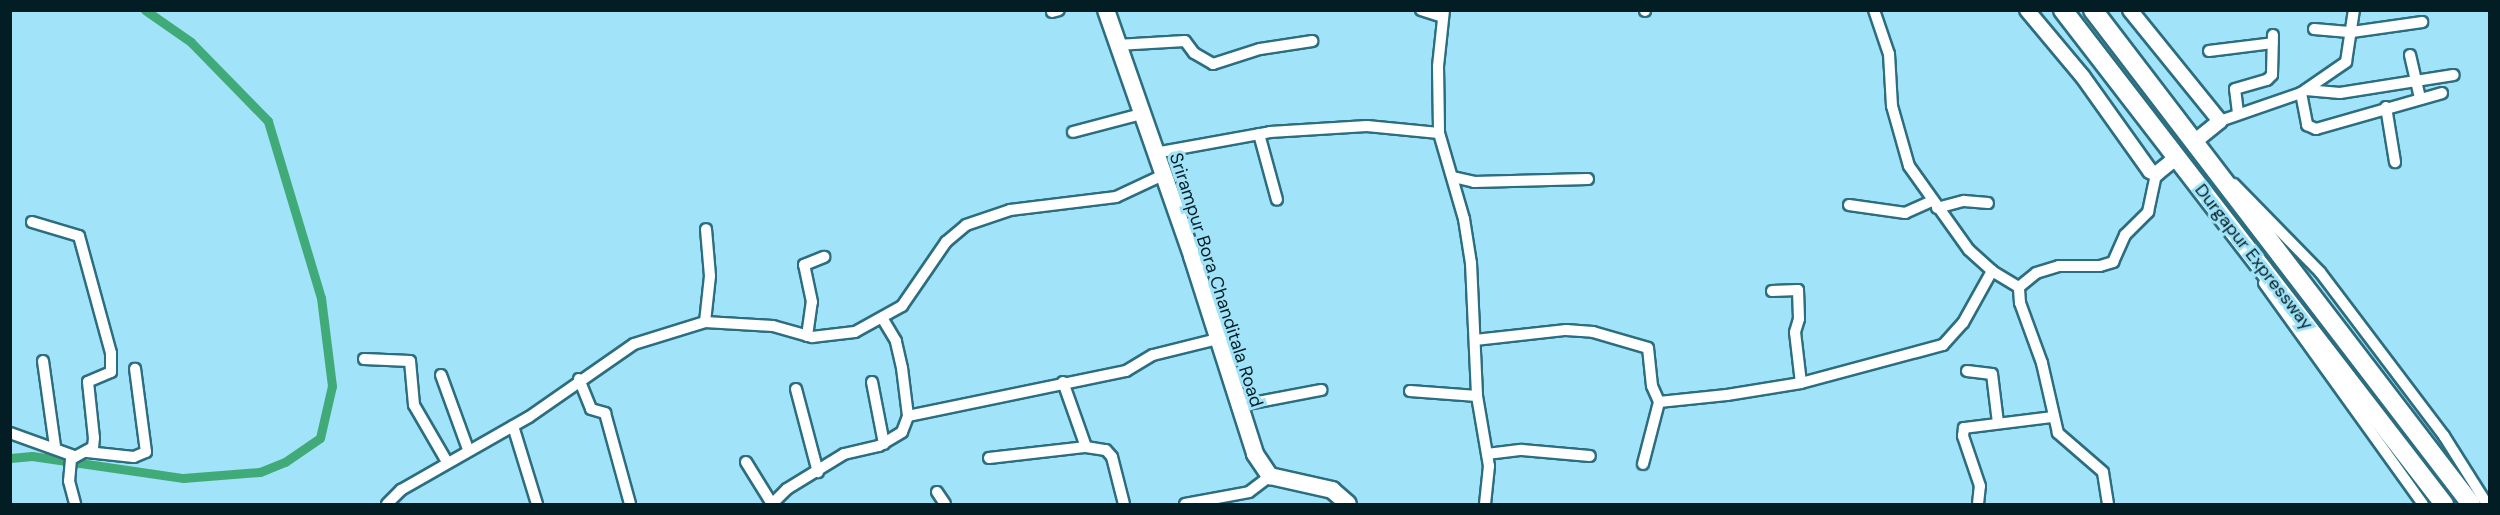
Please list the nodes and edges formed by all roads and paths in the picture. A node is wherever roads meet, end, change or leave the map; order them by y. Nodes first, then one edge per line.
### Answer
1 (1106, 10) edge
2 (1421, 10) edge
3 (1874, 10) edge
4 (2028, 10) edge
5 (2063, 10) edge
6 (2093, 10) edge
7 (2130, 10) edge
8 (2354, 10) edge
9 (1444, 14) edge
10 (2422, 22) dead end
11 (2314, 29) dead end
12 (2352, 32) junction
13 (1312, 41) dead end
14 (1117, 45) junction
15 (2209, 51) dead end
16 (2410, 55) dead end
17 (2454, 75) dead end
18 (2416, 80) junction
19 (2304, 92) junction
20 (2442, 93) dead end
21 (2420, 98) junction
22 (2386, 107) junction
23 (2238, 113) junction
24 (1141, 114) junction
25 (2220, 121) junction
26 (1073, 132) dead end
27 (1439, 133) junction
28 (1259, 134) junction
29 (2194, 142) junction
30 (1155, 153) junction
31 (2177, 157) junction
32 (2210, 161) junction
33 (2395, 162) dead end
34 (2156, 174) junction
35 (1163, 175) junction
36 (1453, 177) junction
37 (1588, 179) dead end
38 (1277, 200) dead end
39 (1988, 203) dead end
40 (1935, 204) junction
41 (1849, 205) dead end
42 (2219, 210) junction
43 (32, 222) dead end
44 (706, 229) dead end
45 (824, 257) dead end
46 (1992, 271) junction
47 (2019, 287) junction
48 (1772, 291) dead end
49 (882, 318) junction
50 (705, 322) junction
51 (807, 336) junction
52 (1217, 339) junction
53 (1475, 340) junction
54 (364, 359) dead end
55 (43, 361) dead end
56 (135, 369) dead end
57 (1967, 371) dead end
58 (441, 375) dead end
59 (579, 379) junction
60 (872, 382) dead end
61 (1063, 382) junction
62 (1801, 383) junction
63 (796, 388) dead end
64 (1322, 390) dead end
65 (1410, 391) dead end
66 (1477, 396) junction
67 (1659, 402) junction
68 (1237, 406) junction
69 (908, 416) junction
70 (2052, 417) junction
71 (1998, 423) junction
72 (513, 426) junction
73 (11, 432) edge
74 (884, 444) junction
75 (55, 446) junction
76 (1086, 447) junction
77 (468, 449) junction
78 (87, 452) junction
79 (1487, 454) junction
80 (1590, 456) dead end
81 (72, 458) junction
82 (988, 458) dead end
83 (447, 462) junction
84 (746, 462) dead end
85 (1643, 464) dead end
86 (818, 472) junction
87 (1270, 476) junction
88 (937, 492) dead end
89 (75, 504) edge
90 (387, 504) edge
91 (537, 504) edge
92 (630, 504) edge
93 (945, 504) edge
94 (1124, 504) edge
95 (1185, 504) edge
96 (1348, 504) edge
97 (1485, 504) edge
98 (1978, 504) edge
99 (2108, 504) edge
100 (2423, 504) edge
101 (2444, 504) edge
102 (2471, 504) edge
103 (2487, 504) edge

1 - 14 main road, Srirampur Bora Chanditala Road
2 - 9 street
3 - 40 street
4 - 34 street
5 - 31 highway, Durgapur Expressway
6 - 29 highway, Durgapur Expressway
7 - 25 street
8 - 12 street
9 - 27 street
10 - 12 street
11 - 12 street
12 - 19 street
13 - 14 street
14 - 24 main road, Srirampur Bora Chanditala Road
15 - 23 street
16 - 18 street
17 - 18 street
18 - 19 street
18 - 21 street
19 - 22 street
19 - 23 street
20 - 21 street
21 - 22 street
22 - 33 street
23 - 25 street
24 - 26 street
24 - 30 main road, Srirampur Bora Chanditala Road
25 - 29 street
27 - 28 street
27 - 36 street
28 - 30 street
28 - 38 street
29 - 32 highway, Durgapur Expressway
30 - 35 main road, Srirampur Bora Chanditala Road
31 - 34 street
31 - 42 highway, Durgapur Expressway
32 - 102 highway, Durgapur Expressway
32 - 103 street
34 - 47 street
35 - 49 street
35 - 52 main road, Srirampur Bora Chanditala Road
36 - 37 street
36 - 53 street
39 - 40 street
40 - 41 street
40 - 46 street
42 - 100 street
42 - 101 highway, Durgapur Expressway
43 - 78 street
44 - 50 street
45 - 51 street
46 - 47 street
46 - 62 street
47 - 70 street
48 - 62 street
49 - 51 street
49 - 69 street
50 - 51 street
50 - 59 street
52 - 61 street
52 - 68 main road, Srirampur Bora Chanditala Road
53 - 66 street
53 - 67 street
54 - 83 street
55 - 75 street
56 - 78 street
57 - 71 street
58 - 77 street
59 - 72 street
59 - 92 street
60 - 74 street
61 - 69 street
61 - 76 street
62 - 67 street
63 - 86 street
64 - 68 street
65 - 66 street
66 - 79 street
67 - 85 street
68 - 87 main road, Srirampur Bora Chanditala Road
69 - 74 street
70 - 71 street
70 - 99 street
71 - 98 street
72 - 77 street
72 - 91 street
73 - 75 street
74 - 86 street
75 - 81 street
76 - 82 street
76 - 94 street
77 - 83 street
78 - 81 street
79 - 80 street
79 - 97 street
81 - 89 street
83 - 90 street
84 - 86 street
87 - 95 street
87 - 96 main road
88 - 93 street

